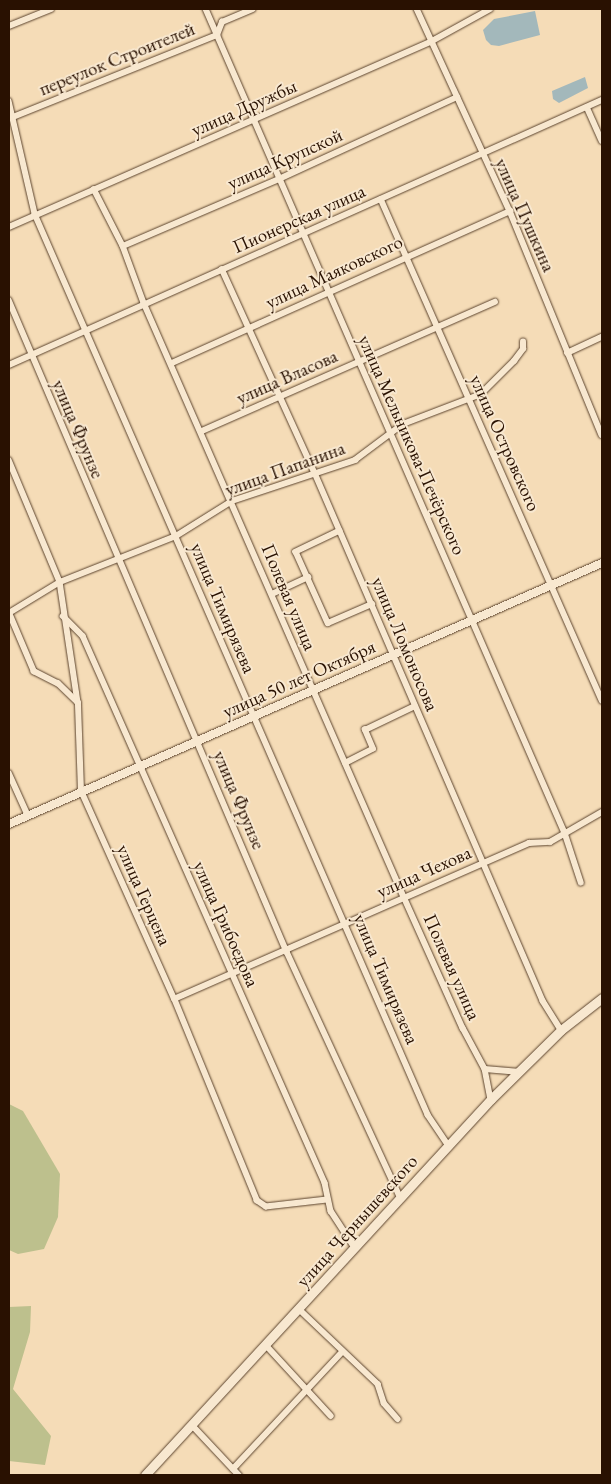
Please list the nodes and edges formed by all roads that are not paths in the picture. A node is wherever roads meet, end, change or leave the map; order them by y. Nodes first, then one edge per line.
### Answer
1 (51, 9) edge
2 (206, 9) edge
3 (252, 9) edge
4 (417, 9) edge
5 (489, 10) edge
6 (9, 26) edge
7 (217, 35) junction
8 (432, 41) junction
9 (457, 98) junction
10 (602, 100) edge
11 (9, 101) edge
12 (587, 107) junction
13 (13, 117) junction
14 (255, 120) junction
15 (602, 141) edge
16 (482, 156) junction
17 (280, 179) junction
18 (94, 188) junction
19 (381, 199) junction
20 (510, 211) junction
21 (35, 214) junction
22 (9, 227) edge
23 (302, 234) junction
24 (123, 246) junction
25 (404, 256) junction
26 (222, 269) junction
27 (328, 292) junction
28 (9, 300) edge
29 (494, 302) dead end
30 (144, 303) junction
31 (437, 327) junction
32 (249, 328) junction
33 (85, 329) junction
34 (602, 337) edge
35 (523, 342) dead end
36 (566, 353) junction
37 (31, 356) junction
38 (359, 361) junction
39 (172, 363) junction
40 (9, 365) edge
41 (280, 396) junction
42 (470, 399) junction
43 (202, 431) junction
44 (391, 434) junction
45 (602, 435) edge
46 (9, 460) edge
47 (315, 473) junction
48 (232, 501) junction
49 (340, 531) junction
50 (176, 536) junction
51 (117, 558) junction
52 (602, 563) edge
53 (308, 578) junction
54 (60, 582) junction
55 (551, 585) junction
56 (272, 594) junction
57 (372, 604) junction
58 (9, 614) edge
59 (63, 616) junction
60 (472, 620) junction
61 (393, 655) junction
62 (313, 690) junction
63 (602, 700) edge
64 (78, 703) junction
65 (415, 706) junction
66 (254, 716) junction
67 (197, 741) junction
68 (345, 763) junction
69 (140, 766) junction
70 (9, 773) edge
71 (81, 791) junction
72 (602, 812) edge
73 (28, 815) junction
74 (9, 824) edge
75 (565, 832) junction
76 (482, 863) junction
77 (581, 882) dead end
78 (404, 897) junction
79 (346, 923) junction
80 (288, 952) junction
81 (232, 974) junction
82 (602, 998) edge
83 (174, 999) junction
84 (561, 1030) junction
85 (485, 1069) junction
86 (517, 1072) junction
87 (491, 1099) junction
88 (448, 1144) junction
89 (401, 1199) junction
90 (328, 1200) junction
91 (355, 1248) junction
92 (299, 1309) junction
93 (266, 1345) junction
94 (342, 1352) junction
95 (305, 1389) junction
96 (331, 1416) dead end
97 (398, 1419) dead end
98 (192, 1425) junction
99 (233, 1469) junction
100 (145, 1475) edge
101 (239, 1475) edge

1 - 6 street
2 - 7 street, улица Мельникова-Печёрского
3 - 7 street, переулок Строителей
4 - 8 street, улица Пушкина
5 - 8 street, улица Дружбы
7 - 13 street, переулок Строителей
7 - 14 street, улица Мельникова-Печёрского
8 - 9 street, улица Пушкина
8 - 14 street, улица Дружбы
9 - 16 street, улица Пушкина
9 - 17 street, улица Крупской
10 - 12 street, Пионерская улица
11 - 13 street, улица Тимирязева
12 - 15 street
12 - 16 street, Пионерская улица
13 - 21 street, улица Тимирязева
14 - 17 street, улица Мельникова-Печёрского
14 - 18 street, улица Дружбы
16 - 19 street, Пионерская улица
16 - 20 street, улица Пушкина
17 - 23 street, улица Мельникова-Печёрского
17 - 24 street, улица Крупской
18 - 21 street, улица Дружбы
18 - 24 street, Полевая улица
19 - 23 street, Пионерская улица
19 - 25 street, улица Островского
20 - 25 street, улица Маяковского
20 - 36 street, улица Пушкина
21 - 22 street, улица Дружбы
21 - 33 street, улица Тимирязева
23 - 26 street, Пионерская улица
23 - 27 street, улица Мельникова-Печёрского
24 - 30 street, Полевая улица
25 - 27 street, улица Маяковского
25 - 31 street, улица Островского
26 - 30 street, Пионерская улица
26 - 32 street, улица Ломоносова
27 - 32 street, улица Маяковского
27 - 38 street, улица Мельникова-Печёрского
28 - 37 street, улица Фрунзе
29 - 31 street, улица Власова
30 - 33 street, Пионерская улица
30 - 39 street, Полевая улица
31 - 38 street, улица Власова
31 - 42 street, улица Островского
32 - 39 street, улица Маяковского
32 - 41 street, улица Ломоносова
33 - 37 street, Пионерская улица
33 - 50 street, улица Тимирязева
34 - 36 street
35 - 42 street, улица Папанина
36 - 45 street, улица Пушкина
37 - 40 street, Пионерская улица
37 - 51 street, улица Фрунзе
38 - 41 street, улица Власова
38 - 44 street, улица Мельникова-Печёрского
39 - 43 street, Полевая улица
41 - 43 street, улица Власова
41 - 47 street, улица Ломоносова
42 - 44 street, улица Папанина
42 - 55 street, улица Островского
43 - 48 street, Полевая улица
44 - 47 street, улица Папанина
44 - 60 street, улица Мельникова-Печёрского
46 - 54 street
47 - 48 street, улица Папанина
47 - 49 street, улица Ломоносова
48 - 50 street, улица Папанина
48 - 56 street, Полевая улица
49 - 53 street
49 - 57 street, улица Ломоносова
50 - 51 street, улица Папанина
50 - 66 street, улица Тимирязева
51 - 54 street, улица Папанина
51 - 67 street, улица Фрунзе
52 - 55 street, улица 50 лет Октября
53 - 56 street
53 - 57 street
54 - 58 street, улица Папанина
54 - 59 street, улица Герцена
55 - 60 street, улица 50 лет Октября
55 - 63 street, улица Островского
56 - 62 street, Полевая улица
57 - 61 street, улица Ломоносова
58 - 64 street
59 - 64 street, улица Герцена
59 - 69 street, улица Грибоедова
60 - 61 street, улица 50 лет Октября
60 - 75 street, улица Мельникова-Печёрского
61 - 62 street, улица 50 лет Октября
61 - 65 street, улица Ломоносова
62 - 66 street, улица 50 лет Октября
62 - 68 street, Полевая улица
64 - 71 street, улица Герцена
65 - 68 street
65 - 76 street, улица Ломоносова
66 - 67 street, улица 50 лет Октября
66 - 79 street, улица Тимирязева
67 - 69 street, улица 50 лет Октября
67 - 80 street, улица Фрунзе
68 - 78 street, Полевая улица
69 - 71 street, улица 50 лет Октября
69 - 81 street, улица Грибоедова
70 - 73 street
71 - 73 street, улица 50 лет Октября
71 - 83 street, улица Герцена
72 - 75 street, улица Чехова
73 - 74 street, улица 50 лет Октября
75 - 76 street, улица Чехова
75 - 77 street, улица Мельникова-Печёрского
76 - 78 street, улица Чехова
76 - 84 street, улица Ломоносова
78 - 79 street, улица Чехова
78 - 85 street, Полевая улица
79 - 80 street, улица Чехова
79 - 88 street, улица Тимирязева
80 - 81 street, улица Чехова
80 - 89 street, улица Фрунзе
81 - 83 street, улица Чехова
81 - 90 street, улица Грибоедова
82 - 84 main road, улица Чернышевского
83 - 90 street, улица Герцена
84 - 86 main road, улица Чернышевского
85 - 86 street
85 - 87 street, Полевая улица
86 - 87 main road, улица Чернышевского
87 - 88 main road, улица Чернышевского
88 - 89 main road, улица Чернышевского
89 - 91 main road, улица Чернышевского
90 - 91 street, улица Грибоедова
91 - 92 main road, улица Чернышевского
92 - 93 main road, улица Чернышевского
92 - 94 street
93 - 95 street
93 - 98 main road, улица Чернышевского
94 - 95 street
94 - 97 street
95 - 96 street
95 - 99 street
98 - 99 street
98 - 100 main road, улица Чернышевского
99 - 101 street

